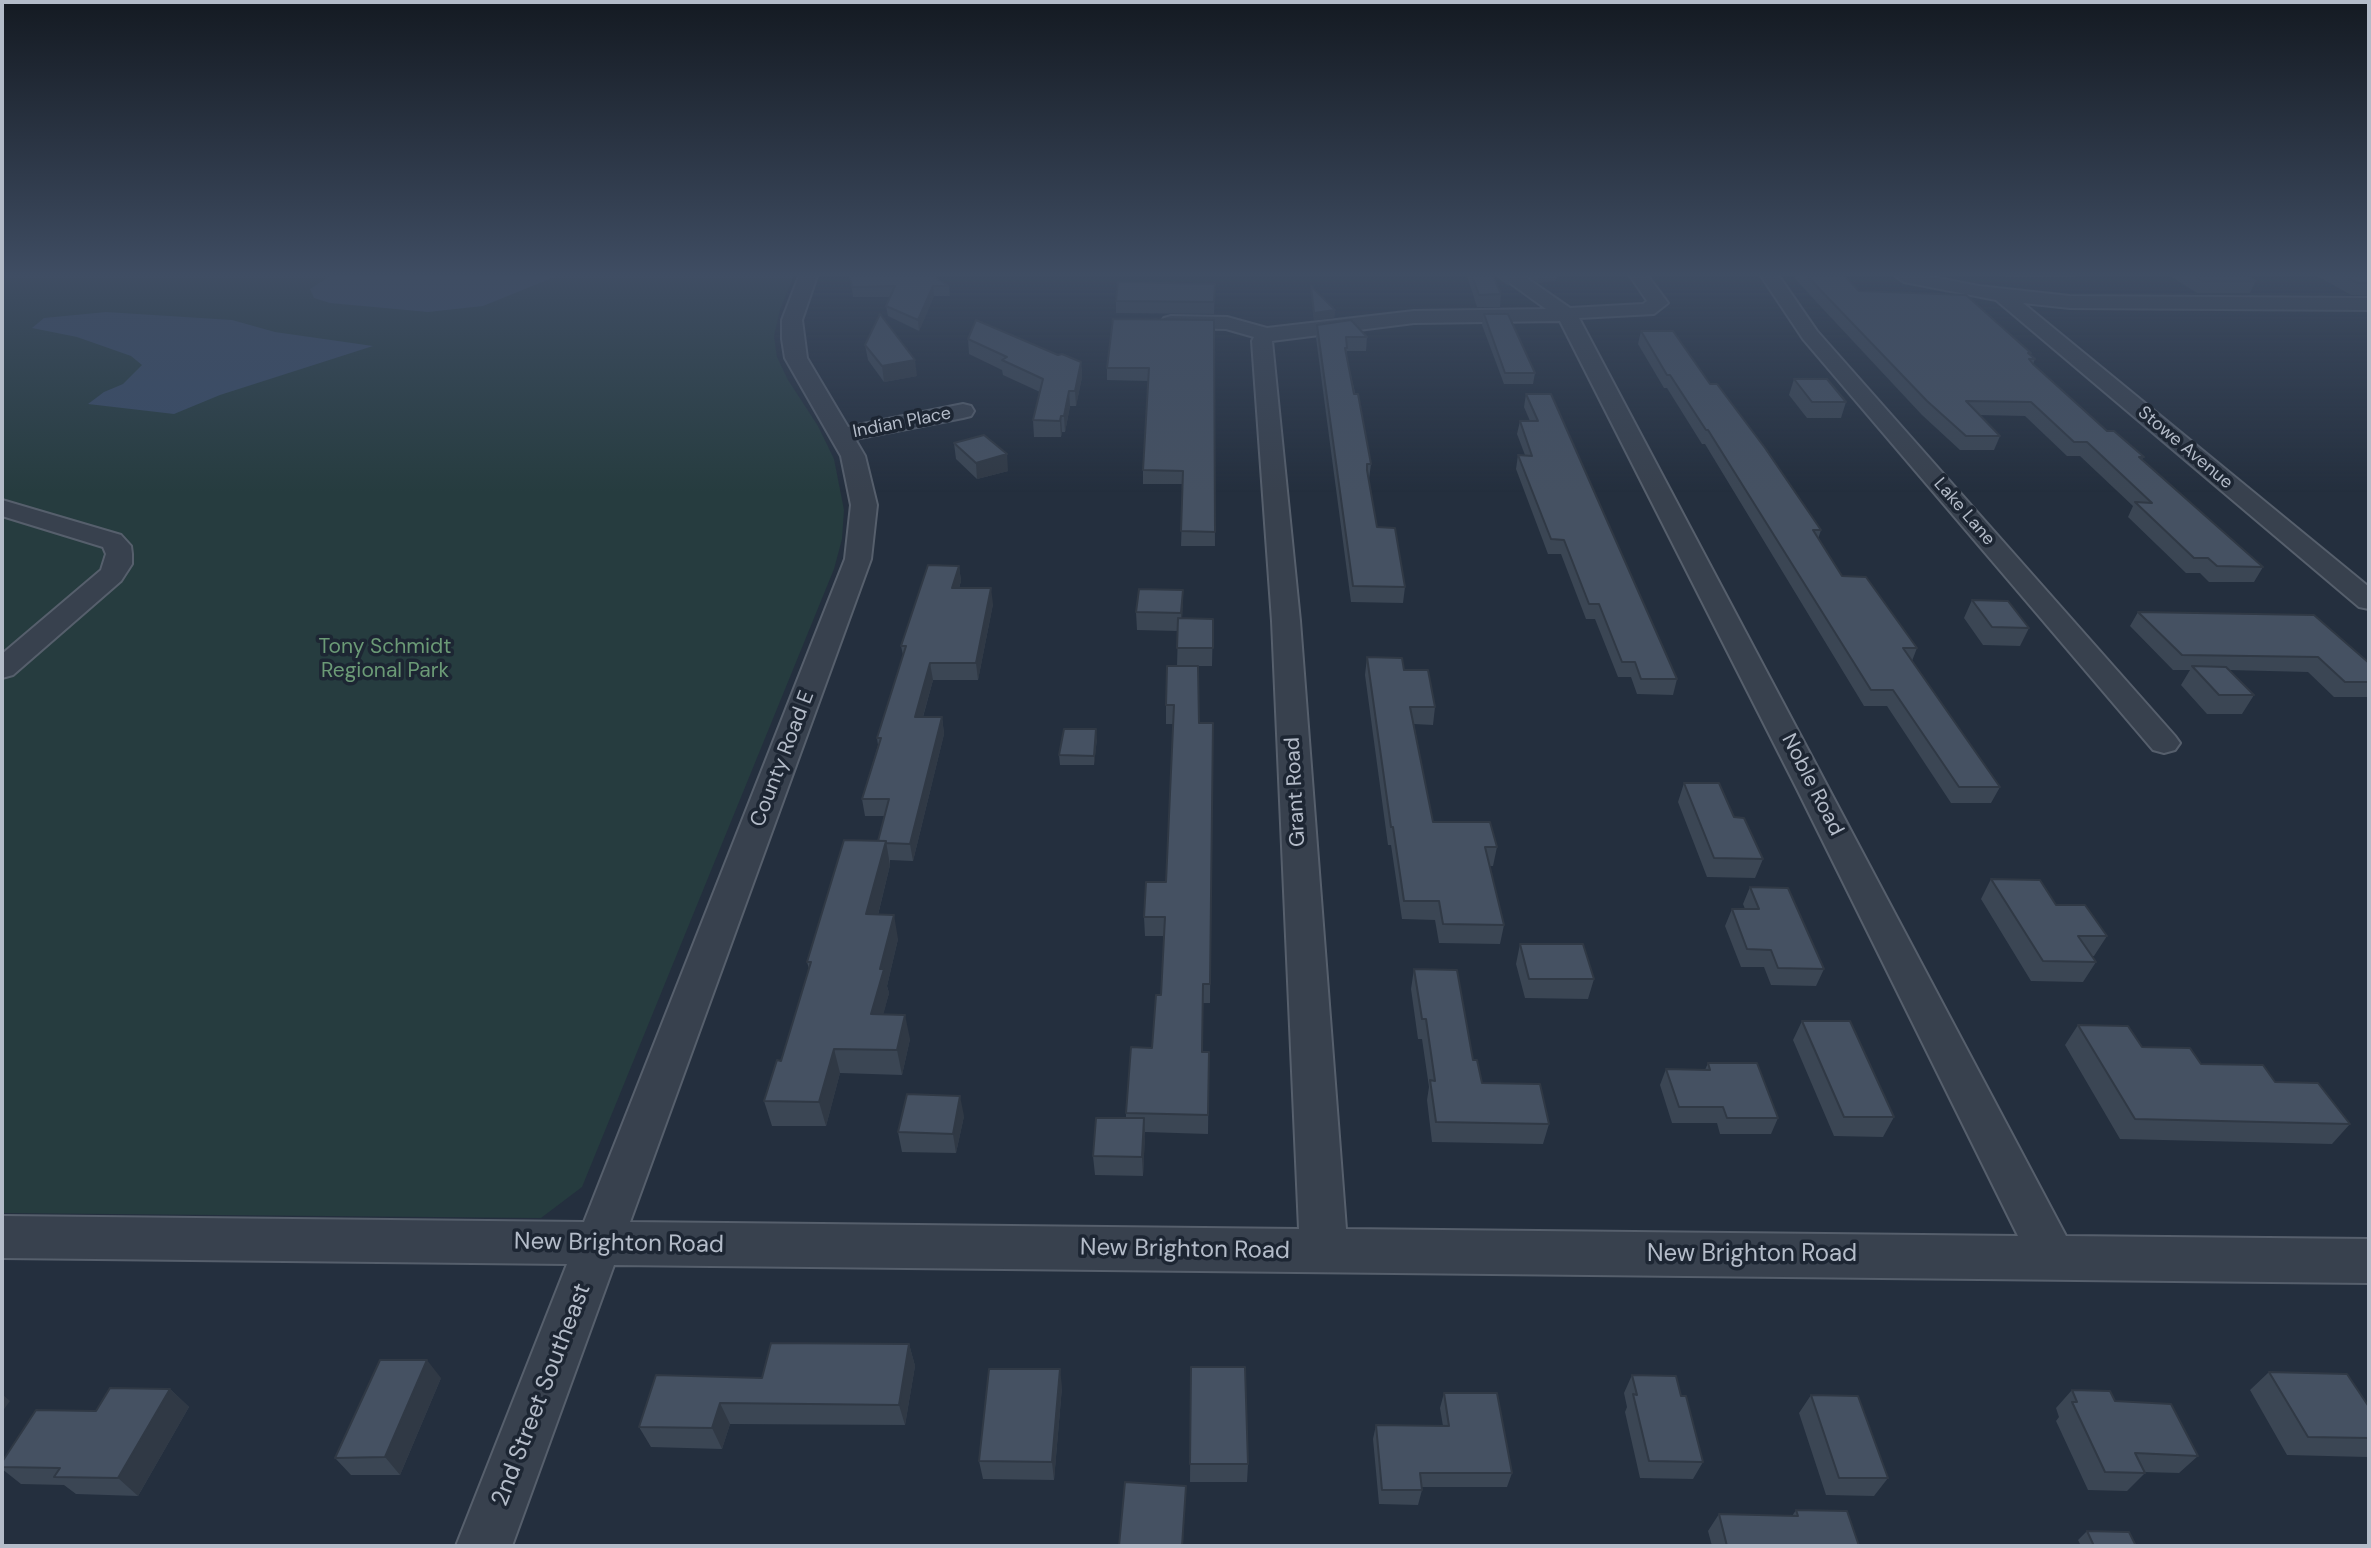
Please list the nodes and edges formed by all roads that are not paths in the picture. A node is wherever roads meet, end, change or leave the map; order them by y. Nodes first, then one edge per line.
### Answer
1 (794, 348) edge
2 (1263, 348) edge
3 (1584, 348) edge
4 (1821, 348) edge
5 (2066, 348) edge
6 (963, 411) dead end
7 (841, 435) junction
8 (2, 508) edge
9 (2369, 601) edge
10 (2, 669) edge
11 (2164, 743) dead end
12 (2, 1237) edge
13 (600, 1244) junction
14 (1324, 1252) junction
15 (2053, 1258) junction
16 (2369, 1261) edge
17 (484, 1546) edge

1 - 7 street, County Road E
2 - 14 street, Grant Road
3 - 15 street, Noble Road
4 - 11 street, Lake Lane
5 - 9 street, Stowe Avenue
6 - 7 street, Indian Place
7 - 13 street, County Road E
8 - 10 street
12 - 13 street, New Brighton Road
13 - 14 street, New Brighton Road
13 - 17 street, 2nd Street Southeast
14 - 15 street, New Brighton Road
15 - 16 street, New Brighton Road

